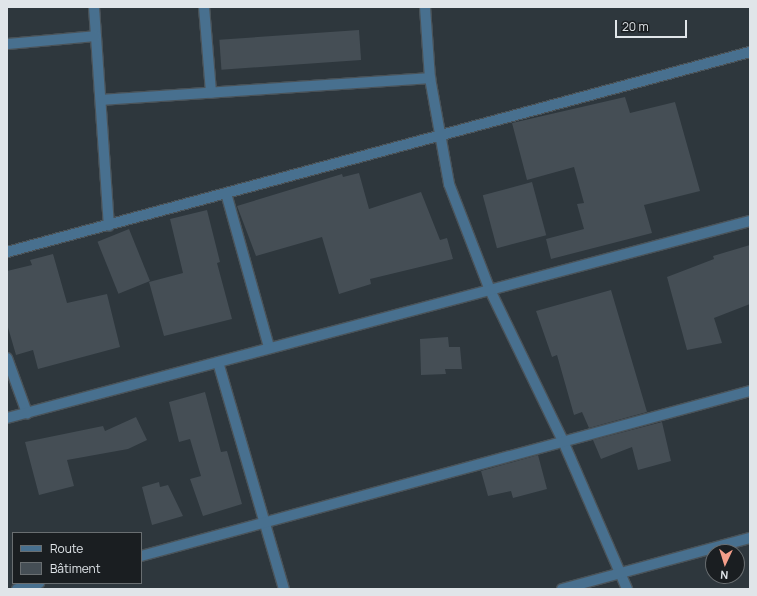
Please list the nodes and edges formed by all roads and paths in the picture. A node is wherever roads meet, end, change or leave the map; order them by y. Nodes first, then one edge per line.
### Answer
1 (94, 7) edge
2 (204, 7) edge
3 (425, 7) edge
4 (96, 36) junction
5 (7, 44) edge
6 (750, 52) edge
7 (430, 78) junction
8 (211, 93) junction
9 (101, 100) junction
10 (439, 136) junction
11 (226, 193) junction
12 (750, 221) edge
13 (108, 225) junction
14 (7, 252) edge
15 (490, 290) junction
16 (269, 347) junction
17 (7, 358) edge
18 (218, 362) junction
19 (750, 391) edge
20 (27, 412) junction
21 (7, 418) edge
22 (563, 441) junction
23 (265, 522) junction
24 (750, 538) edge
25 (142, 556) edge
26 (620, 572) junction
27 (35, 584) edge
28 (16, 589) edge
29 (284, 589) edge
30 (562, 589) edge
31 (628, 589) edge

1 - 4 street
2 - 8 street
3 - 7 street
4 - 5 street
4 - 9 street
6 - 10 street
7 - 8 street
7 - 10 street
8 - 9 street
9 - 13 street
10 - 11 street
10 - 15 street
11 - 13 street
11 - 16 street
12 - 15 street
13 - 14 street
15 - 16 street
15 - 22 street
16 - 18 street
17 - 20 street
18 - 20 street
18 - 23 street
19 - 22 street
20 - 21 street
22 - 23 street
22 - 26 street
23 - 25 street
23 - 29 street
24 - 26 street
26 - 30 street
26 - 31 street
27 - 28 street

